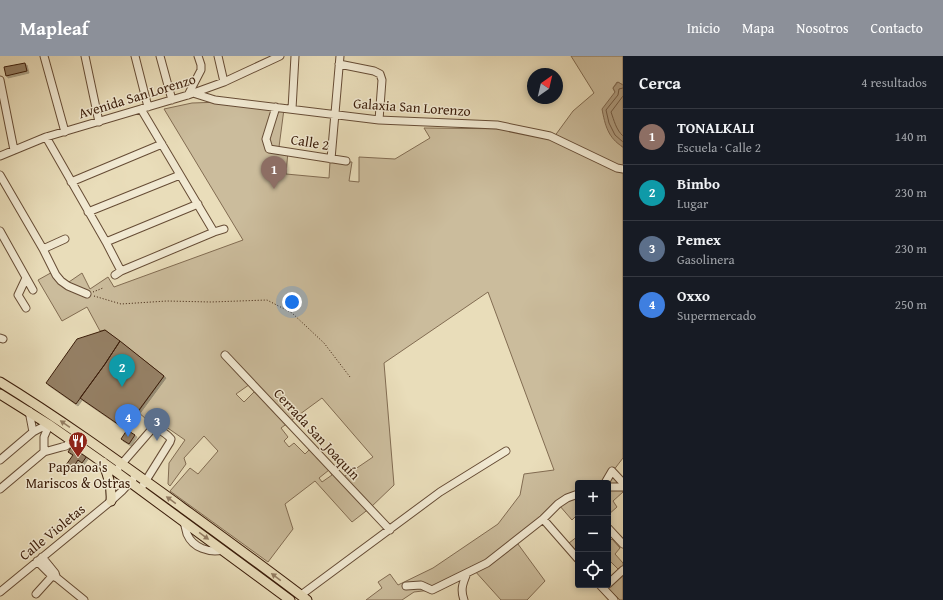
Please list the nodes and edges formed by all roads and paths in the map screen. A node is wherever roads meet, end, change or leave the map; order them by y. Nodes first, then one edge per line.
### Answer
1 (44, 56) edge
2 (86, 56) edge
3 (135, 56) edge
4 (160, 56) edge
5 (198, 56) edge
6 (218, 56) edge
7 (280, 56) edge
8 (295, 56) edge
9 (340, 60) edge
10 (0, 80) edge
11 (224, 82) junction
12 (190, 94) junction
13 (172, 100) junction
14 (276, 107) junction
15 (145, 108) junction
16 (292, 109) junction
17 (334, 114) junction
18 (379, 120) junction
19 (99, 122) junction
20 (65, 132) junction
21 (46, 137) junction
22 (162, 144) junction
23 (14, 150) junction
24 (0, 156) edge
25 (330, 159) junction
26 (346, 161) dead end
27 (623, 169) edge
28 (0, 175) edge
29 (180, 175) junction
30 (71, 182) junction
31 (198, 204) junction
32 (88, 212) junction
33 (224, 229) dead end
34 (0, 231) edge
35 (214, 232) junction
36 (65, 239) dead end
37 (106, 242) junction
38 (43, 249) junction
39 (26, 278) junction
40 (103, 288) dead end
41 (34, 290) dead end
42 (87, 294) junction
43 (26, 308) dead end
44 (225, 355) dead end
45 (350, 377) dead end
46 (0, 382) edge
47 (0, 394) edge
48 (29, 411) junction
49 (49, 425) junction
50 (33, 432) junction
51 (72, 441) junction
52 (44, 452) junction
53 (506, 452) dead end
54 (0, 460) edge
55 (103, 462) junction
56 (122, 464) junction
57 (115, 471) junction
58 (136, 474) junction
59 (607, 480) edge
60 (146, 481) junction
61 (130, 482) junction
62 (623, 483) edge
63 (611, 487) edge
64 (623, 488) edge
65 (0, 489) edge
66 (140, 490) junction
67 (575, 496) edge
68 (111, 501) junction
69 (543, 519) junction
70 (390, 530) junction
71 (611, 531) edge
72 (623, 544) edge
73 (575, 556) edge
74 (39, 559) junction
75 (623, 570) edge
76 (467, 573) junction
77 (54, 576) junction
78 (611, 580) edge
79 (406, 586) dead end
80 (605, 588) edge
81 (0, 592) edge
82 (36, 594) dead end
83 (75, 598) edge
84 (304, 598) edge
85 (84, 600) edge
86 (290, 600) edge
87 (464, 600) edge
88 (614, 600) edge

1 - 20 street
2 - 19 street
3 - 15 street
4 - 13 street
5 - 12 street
6 - 11 street
7 - 11 street, Avenida San Lorenzo
8 - 16 street
9 - 17 street
9 - 18 street
10 - 23 street
11 - 12 street, Avenida San Lorenzo
12 - 13 street, Avenida San Lorenzo
12 - 14 street, Galaxia San Lorenzo
13 - 15 street, Avenida San Lorenzo
14 - 16 street, Galaxia San Lorenzo
14 - 25 street, Calle 2
15 - 19 street, Avenida San Lorenzo
15 - 22 street
16 - 17 street, Galaxia San Lorenzo
17 - 18 street, Galaxia San Lorenzo
17 - 25 street
18 - 27 street, Galaxia San Lorenzo
19 - 20 street, Avenida San Lorenzo
20 - 21 street, Avenida San Lorenzo
21 - 23 street, Avenida San Lorenzo
21 - 30 street
22 - 29 street
22 - 30 street
23 - 24 street, Avenida San Lorenzo
25 - 26 street, Calle 2
28 - 38 street
29 - 31 street
29 - 32 street
30 - 32 street
31 - 35 street
31 - 37 street
32 - 37 street
33 - 35 street
34 - 39 street
35 - 37 street
36 - 38 street
38 - 42 street
39 - 41 street
39 - 43 street
40 - 42 path
42 - 45 path
44 - 70 street, Cerrada San Joaquín
56 -> 46 main road
47 - 48 main road
48 - 49 main road
48 - 50 street
49 - 50 street
49 - 51 main road
49 - 52 street
50 - 54 street
51 - 52 street
51 - 55 main road
52 - 65 street
53 - 70 street
55 - 57 main road
55 - 68 main road
56 - 57 street
56 - 58 main road
56 - 60 street
57 - 61 main road
58 - 60 main road
58 - 61 street, Calle Violetas
59 - 62 street
60 - 66 street
84 -> 60 main road
61 - 66 main road
61 - 68 street, Calle Violetas
63 - 64 street
66 - 86 main road
67 - 69 street
68 - 74 street, Calle Violetas
69 - 73 street
69 - 76 street
70 - 84 street
71 - 72 street
74 - 77 street
74 - 81 street, Calle Violetas
75 - 78 street
76 - 79 street
76 - 87 street
77 - 82 street
77 - 83 street
80 - 88 street
83 - 85 street

